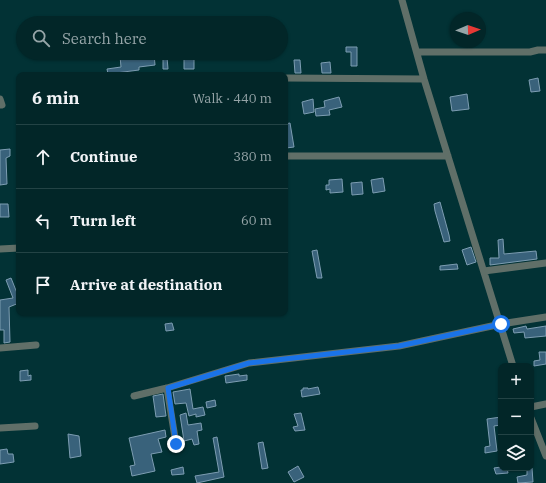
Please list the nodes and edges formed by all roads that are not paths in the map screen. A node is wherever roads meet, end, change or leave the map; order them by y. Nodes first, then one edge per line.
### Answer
1 (402, 0) edge
2 (546, 50) edge
3 (416, 52) junction
4 (288, 78) edge
5 (424, 79) junction
6 (0, 100) edge
7 (0, 105) edge
8 (288, 156) edge
9 (448, 156) junction
10 (16, 248) edge
11 (0, 249) edge
12 (546, 263) edge
13 (484, 271) junction
14 (546, 317) edge
15 (501, 324) junction
16 (36, 346) dead end
17 (0, 348) edge
18 (512, 363) edge
19 (168, 388) junction
20 (134, 396) dead end
21 (546, 404) edge
22 (534, 406) edge
23 (35, 426) dead end
24 (534, 426) edge
25 (0, 428) edge
26 (176, 444) dead end
27 (546, 456) edge

1 - 3 street
2 - 3 street
3 - 5 street
4 - 5 street
5 - 9 street
6 - 7 street
8 - 9 street
9 - 13 street
10 - 11 street
12 - 13 street
13 - 15 street
14 - 15 street
15 - 18 street
15 - 19 street
16 - 17 street
19 - 20 street
19 - 26 street
21 - 22 street
23 - 25 street
24 - 27 street

